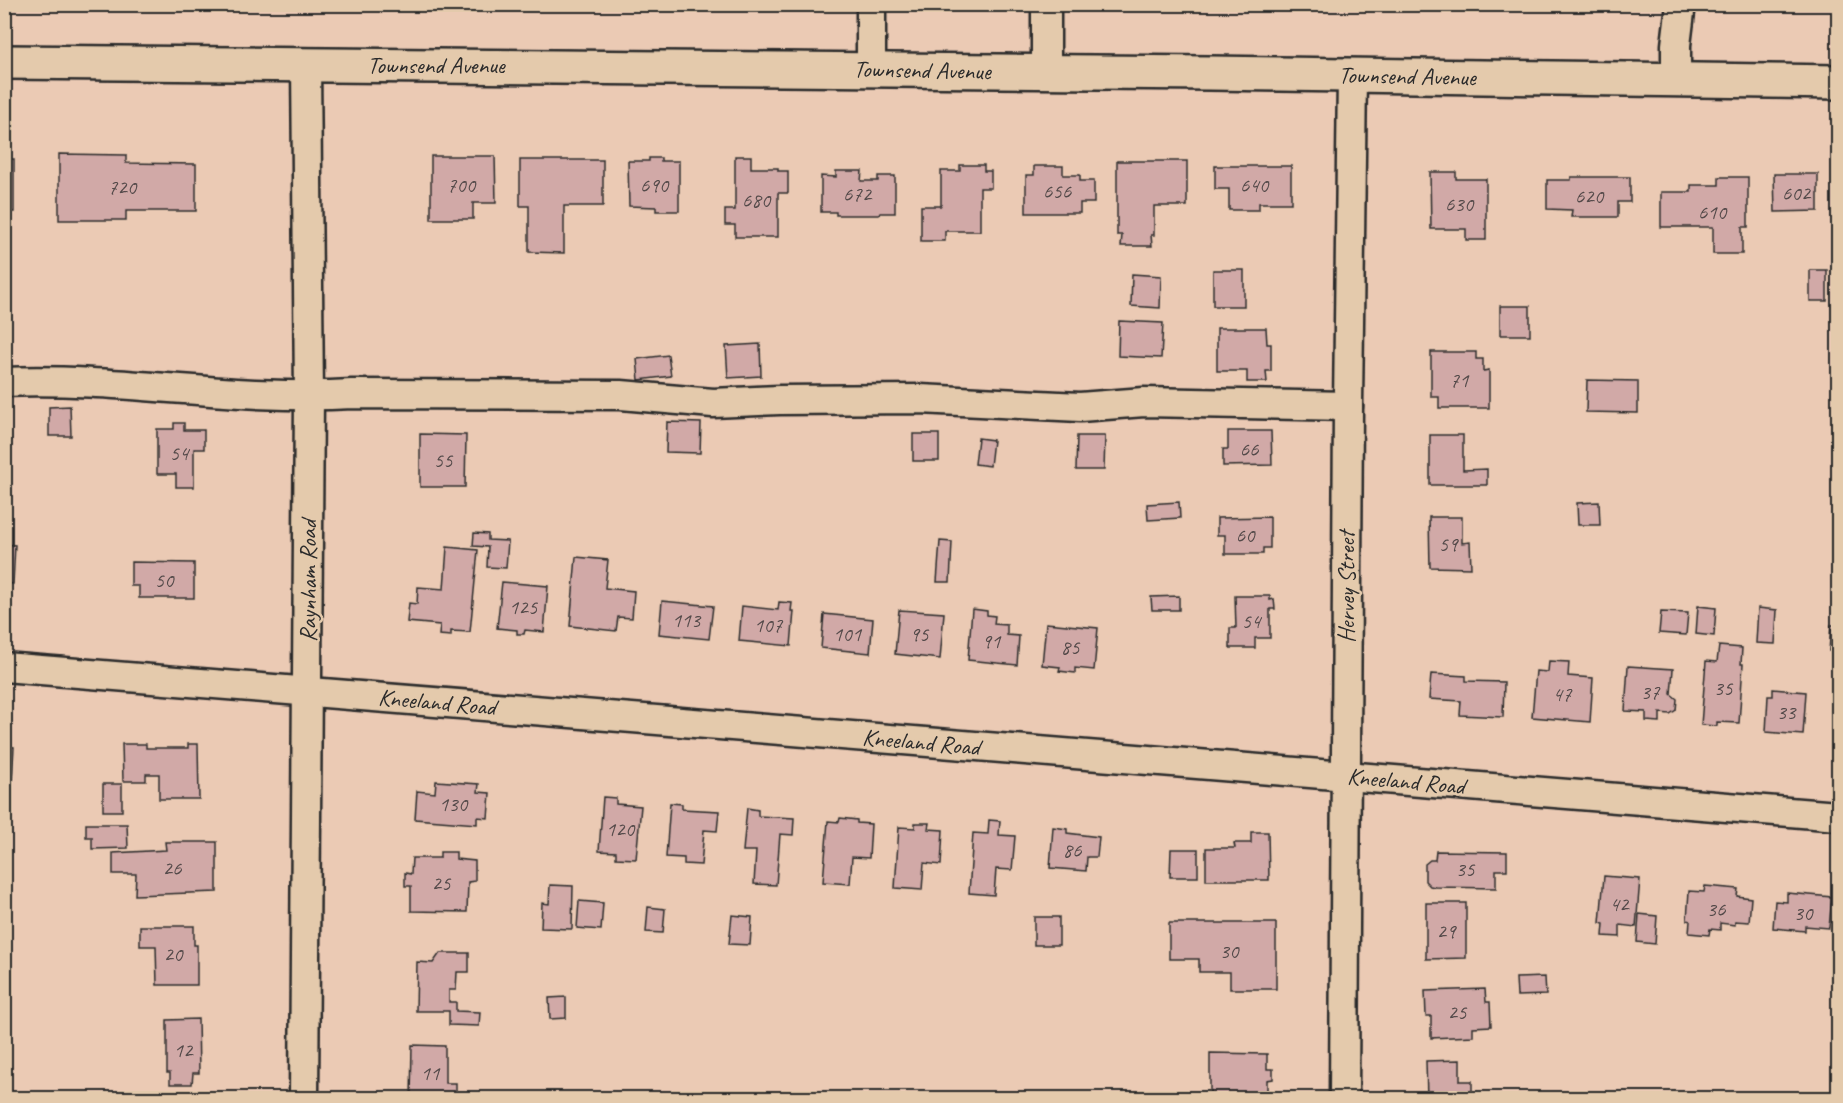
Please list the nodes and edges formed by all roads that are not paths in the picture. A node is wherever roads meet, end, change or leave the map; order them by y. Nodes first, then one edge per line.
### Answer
1 (871, 4) edge
2 (1046, 4) edge
3 (1681, 4) edge
4 (4, 62) edge
5 (306, 64) junction
6 (871, 70) junction
7 (1046, 72) junction
8 (1352, 75) junction
9 (1676, 79) junction
10 (1839, 82) edge
11 (4, 382) edge
12 (309, 397) junction
13 (1348, 406) junction
14 (4, 667) edge
15 (307, 691) junction
16 (1345, 776) junction
17 (1839, 816) edge
18 (304, 1098) edge
19 (1344, 1098) edge

1 - 6 street
2 - 7 street
3 - 9 street
4 - 5 main road, Townsend Avenue
5 - 6 main road, Townsend Avenue
5 - 12 street, Raynham Road
6 - 7 main road, Townsend Avenue
7 - 8 main road, Townsend Avenue
8 - 9 main road, Townsend Avenue
8 - 13 street, Hervey Street
9 - 10 main road, Townsend Avenue
11 - 12 street
12 - 13 street
12 - 15 street, Raynham Road
13 - 16 street, Hervey Street
14 - 15 street, Kneeland Road
15 - 16 street, Kneeland Road
15 - 18 street, Raynham Road
16 - 17 street, Kneeland Road
16 - 19 street, Hervey Street

